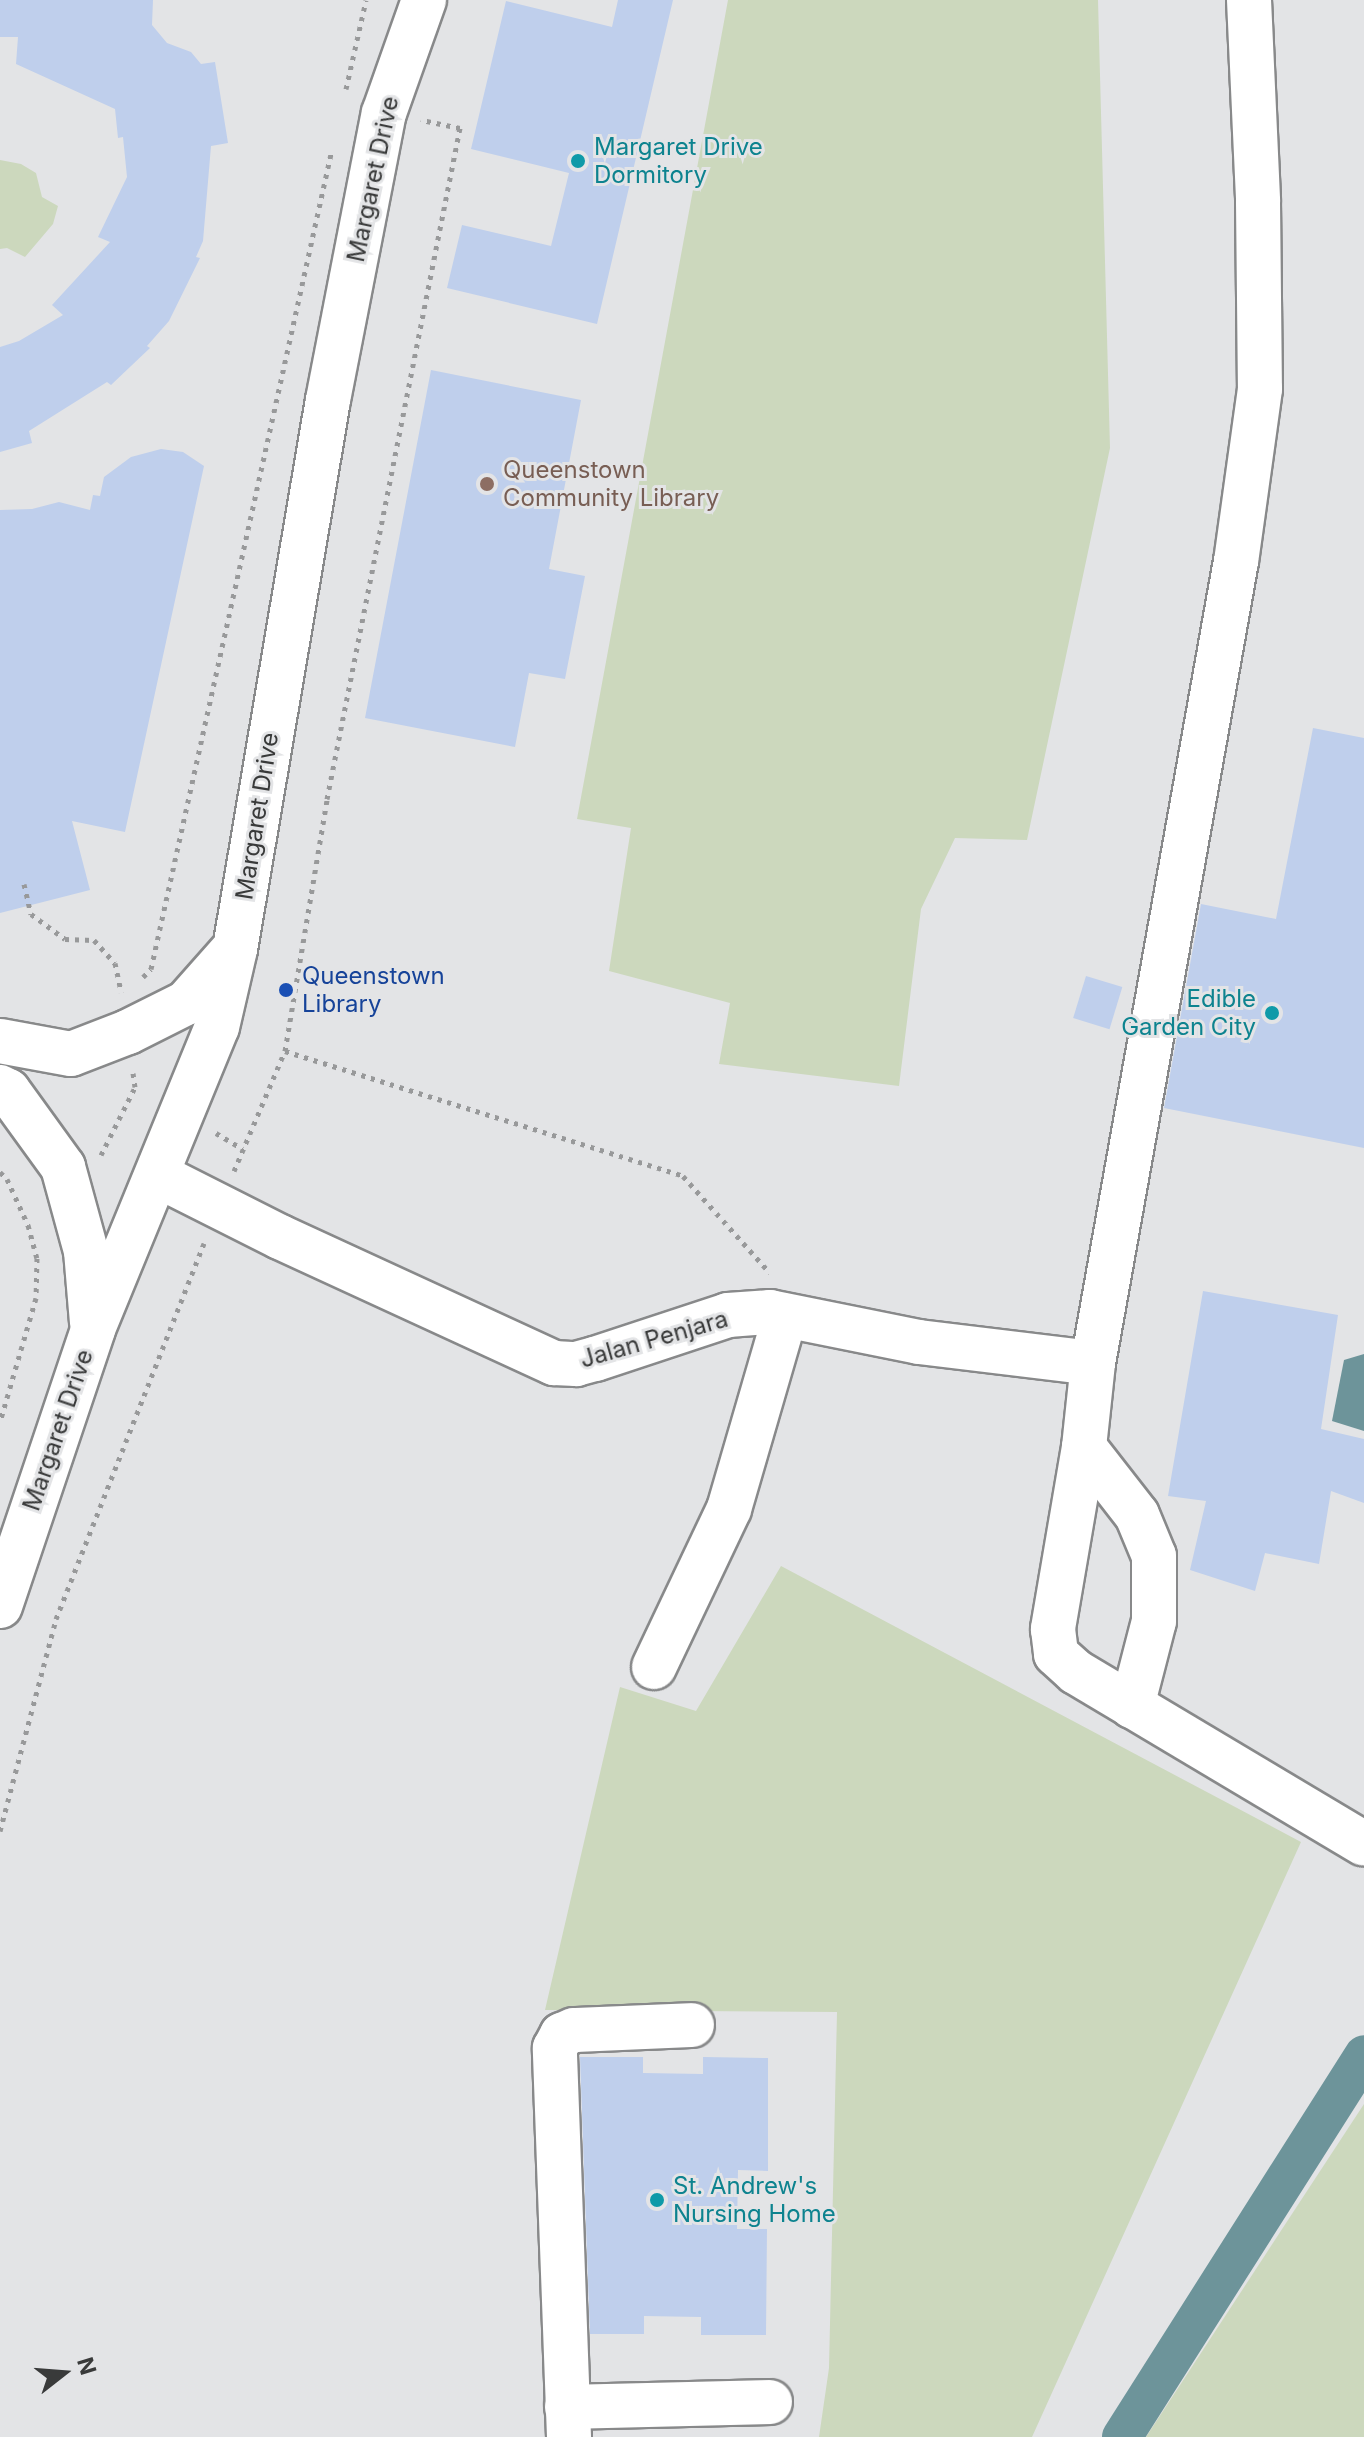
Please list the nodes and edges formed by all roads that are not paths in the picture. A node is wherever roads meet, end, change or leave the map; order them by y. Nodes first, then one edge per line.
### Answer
1 (424, 0) edge
2 (1249, 0) edge
3 (235, 949) junction
4 (0, 1041) edge
5 (4, 1089) edge
6 (157, 1175) junction
7 (795, 1318) junction
8 (93, 1329) junction
9 (1093, 1363) junction
10 (1084, 1447) junction
11 (0, 1606) edge
12 (654, 1667) dead end
13 (1132, 1706) junction
14 (1364, 1844) edge
15 (692, 2025) dead end
16 (770, 2402) dead end
17 (568, 2422) edge

1 - 3 street, Margaret Drive
2 - 9 street
3 - 4 street
3 - 6 street, Margaret Drive
5 - 8 street
6 - 7 street, Jalan Penjara
6 - 8 street, Margaret Drive
7 - 9 street, Jalan Penjara
7 - 12 street
8 - 11 street, Margaret Drive
9 - 10 street
10 - 13 street
10 - 13 street
13 - 14 street
15 - 17 street
16 - 17 street

